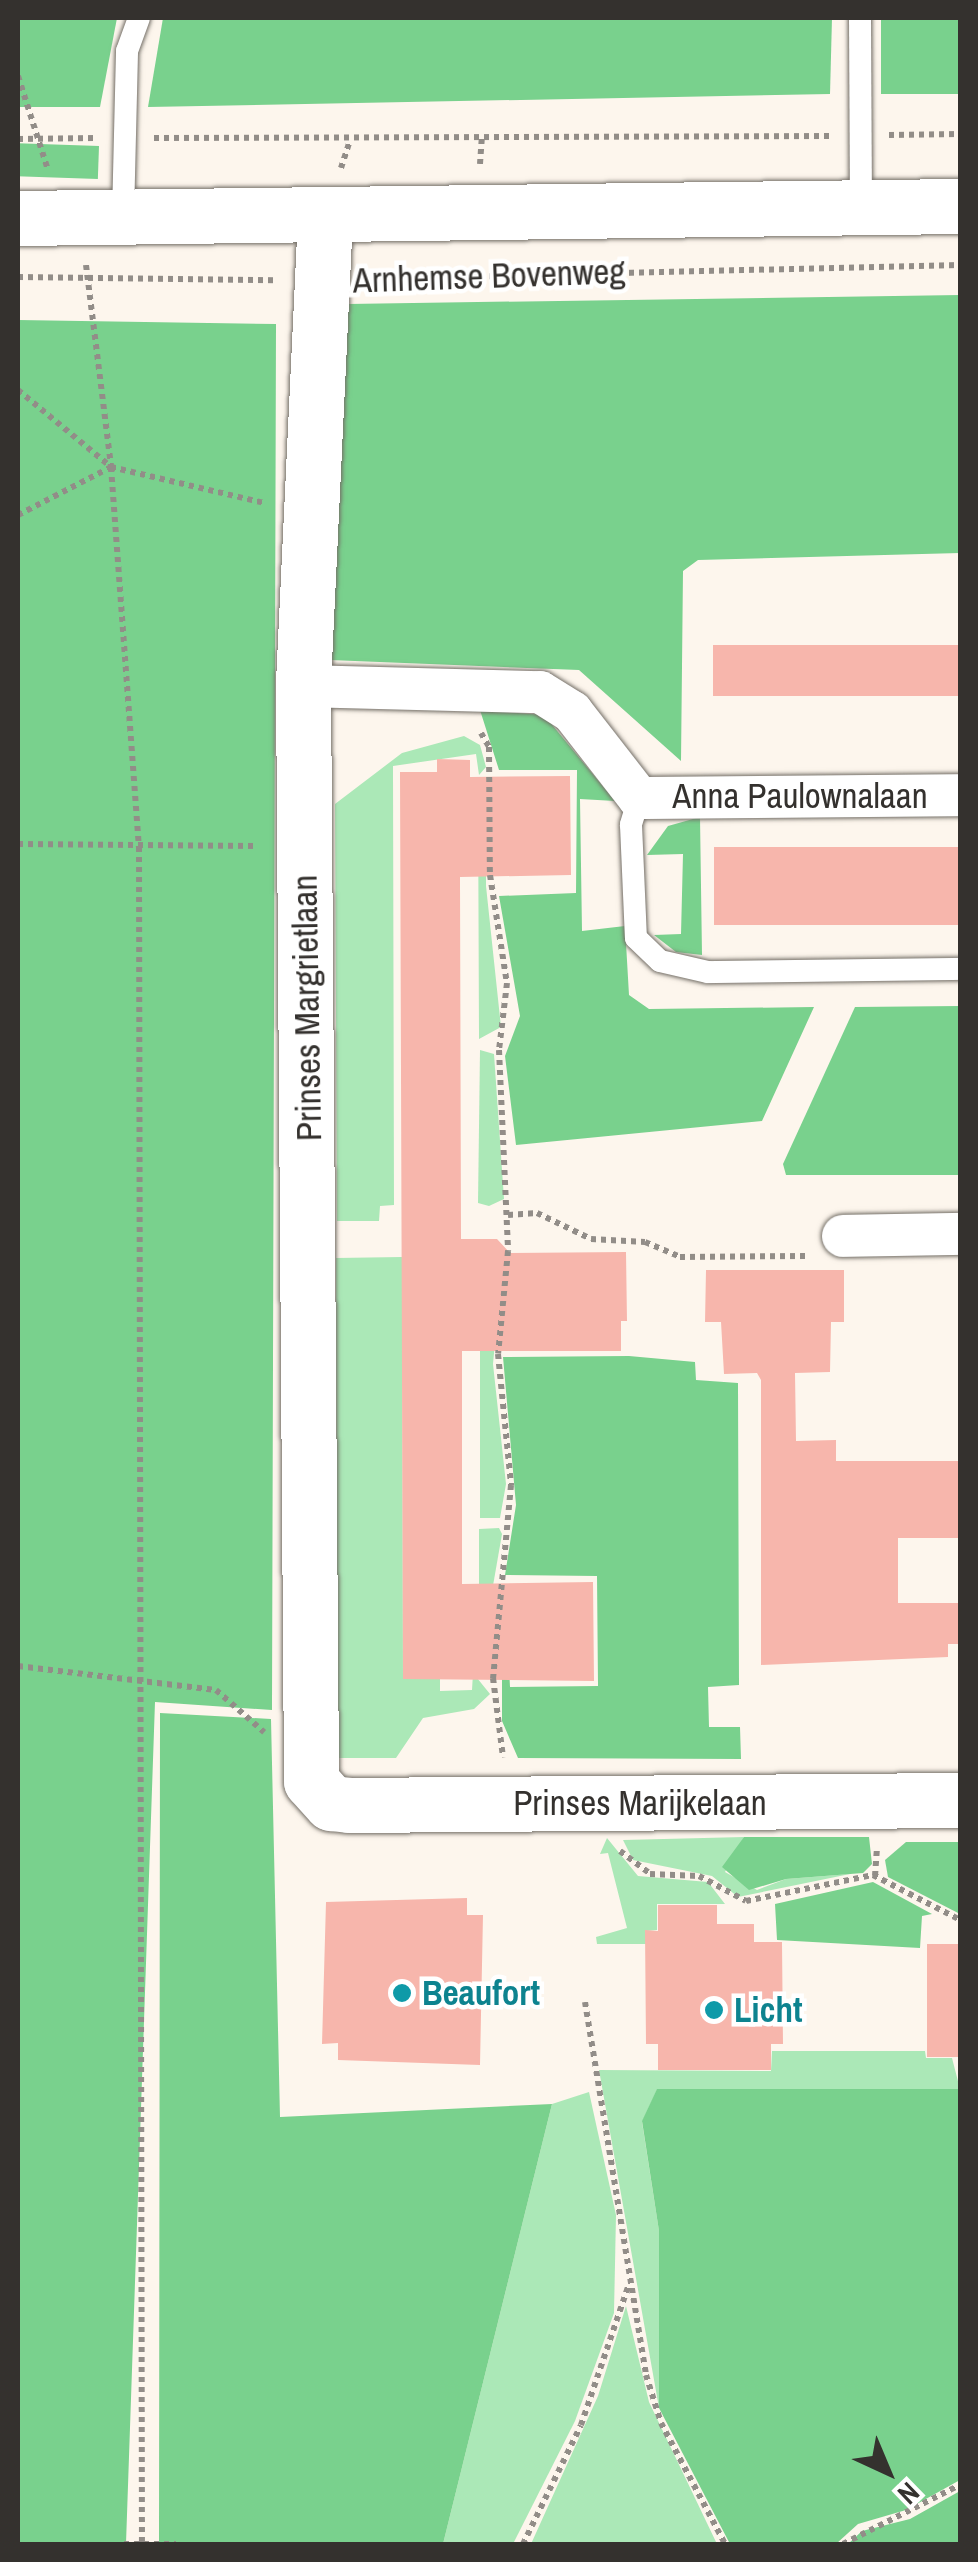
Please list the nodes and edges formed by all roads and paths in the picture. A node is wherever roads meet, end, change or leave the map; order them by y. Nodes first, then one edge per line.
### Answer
1 (139, 18) edge
2 (860, 18) edge
3 (960, 134) edge
4 (856, 136) junction
5 (123, 137) junction
6 (18, 139) edge
7 (860, 206) junction
8 (960, 206) edge
9 (123, 216) junction
10 (325, 216) junction
11 (18, 218) edge
12 (960, 265) edge
13 (18, 277) edge
14 (94, 280) junction
15 (320, 281) junction
16 (18, 390) edge
17 (112, 466) junction
18 (310, 514) junction
19 (18, 515) edge
20 (303, 686) junction
21 (473, 690) junction
22 (960, 795) edge
23 (639, 798) junction
24 (18, 844) edge
25 (305, 846) junction
26 (139, 847) junction
27 (960, 969) edge
28 (508, 1215) junction
29 (960, 1234) edge
30 (843, 1236) joint
31 (18, 1666) edge
32 (144, 1682) junction
33 (317, 1789) junction
34 (960, 1800) edge
35 (508, 1804) junction
36 (612, 1834) dead end
37 (960, 1920) edge
38 (585, 2002) dead end
39 (628, 2286) junction
40 (960, 2485) edge
41 (142, 2542) edge
42 (124, 2544) edge
43 (176, 2544) edge
44 (523, 2544) edge
45 (725, 2544) edge
46 (843, 2544) edge

1 - 5 lane
2 - 4 lane
3 - 4 path
4 - 5 path
4 - 7 lane
5 - 6 path
5 - 9 lane
7 - 8 street, Arnhemse Bovenweg
7 - 10 street, Arnhemse Bovenweg
9 - 10 street, Arnhemse Bovenweg
9 - 11 street, Arnhemse Bovenweg
10 - 15 street, Prinses Margrietlaan
12 - 15 path, Arnhemse Bovenweg
13 - 14 path, Arnhemse Bovenweg
14 - 15 path, Arnhemse Bovenweg
14 - 17 path
15 - 18 street, Prinses Margrietlaan
16 - 17 path
17 - 18 path
17 - 19 path
17 - 26 path
18 - 20 street, Prinses Margrietlaan
20 - 21 street, Anna Paulownalaan
20 - 25 street, Prinses Margrietlaan
21 - 23 street, Anna Paulownalaan
21 - 28 path
22 - 23 street, Anna Paulownalaan
23 - 27 lane, Anna Paulownalaan
24 - 26 path
25 - 26 path
25 - 33 street, Prinses Margrietlaan
26 - 32 path
28 - 30 path
28 - 35 path
29 - 30 street
31 - 32 path
32 - 33 path
32 - 41 path
33 - 35 street, Prinses Marijkelaan
34 - 35 street, Prinses Marijkelaan
36 - 37 path
38 - 39 path
39 - 44 path
39 - 45 path
40 - 46 path
41 - 42 path
41 - 43 path

